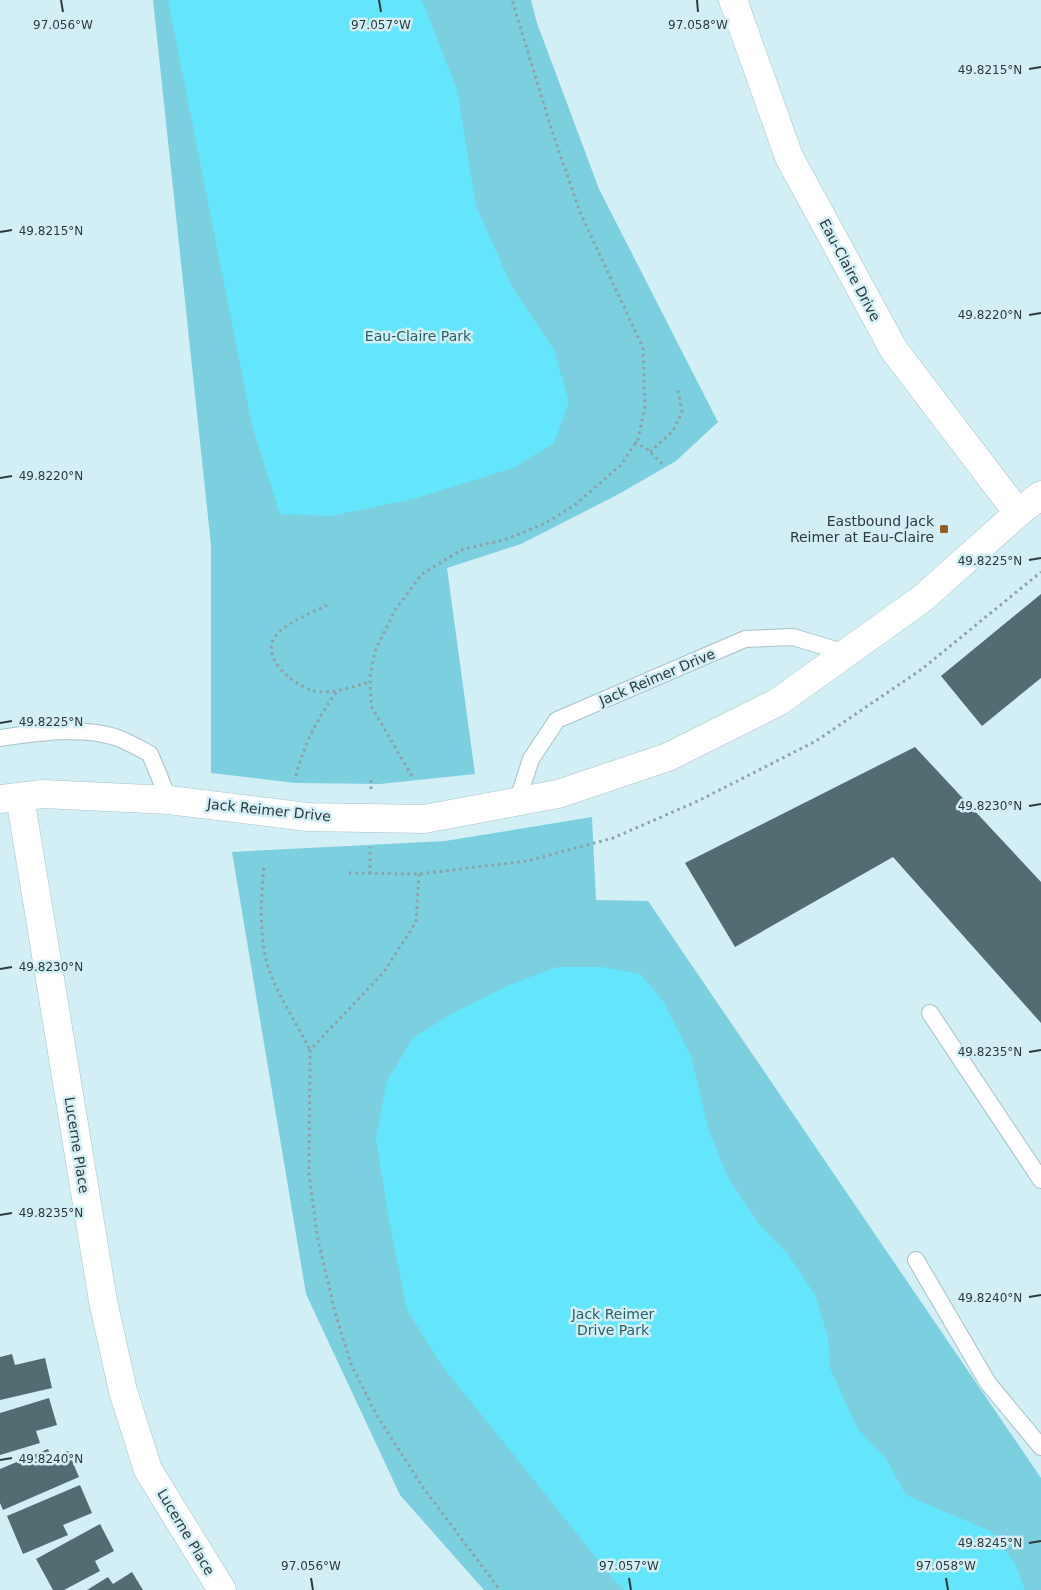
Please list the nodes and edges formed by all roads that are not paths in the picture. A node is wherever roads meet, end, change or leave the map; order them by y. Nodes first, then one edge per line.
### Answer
1 (733, 0) edge
2 (1041, 495) edge
3 (1018, 512) junction
4 (846, 653) junction
5 (0, 738) edge
6 (10, 798) edge
7 (169, 800) junction
8 (517, 802) junction
9 (930, 1013) dead end
10 (1041, 1180) edge
11 (916, 1260) dead end
12 (1041, 1447) edge
13 (222, 1590) edge

1 - 3 street, Eau-Claire Drive
2 - 3 street, Jack Reimer Drive
3 - 4 street, Jack Reimer Drive
4 - 8 street, Jack Reimer Drive
4 - 8 lane, Jack Reimer Drive
5 - 7 lane
6 - 7 street, Jack Reimer Drive
6 - 13 street, Lucerne Place
7 - 8 street, Jack Reimer Drive
9 - 10 lane
11 - 12 lane

